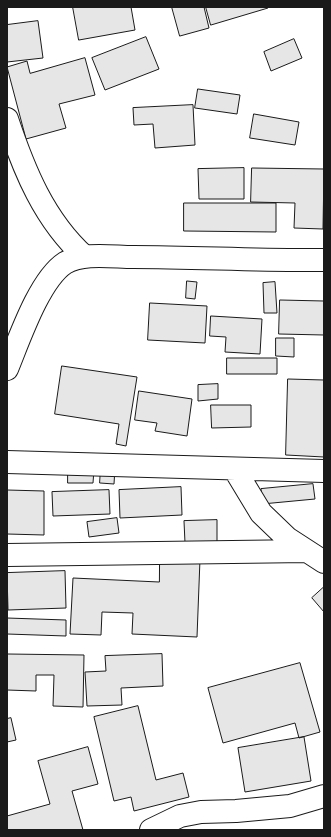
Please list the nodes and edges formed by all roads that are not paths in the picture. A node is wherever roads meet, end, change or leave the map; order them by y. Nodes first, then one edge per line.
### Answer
1 (7, 119) edge
2 (85, 257) junction
3 (324, 260) edge
4 (7, 369) edge
5 (7, 462) edge
6 (235, 470) junction
7 (324, 471) edge
8 (7, 555) edge
9 (315, 556) edge
10 (324, 796) edge
11 (151, 830) edge

1 - 2 street
2 - 3 street
2 - 4 street
5 - 6 street
6 - 7 street
6 - 9 street
8 - 9 street
10 - 11 street

